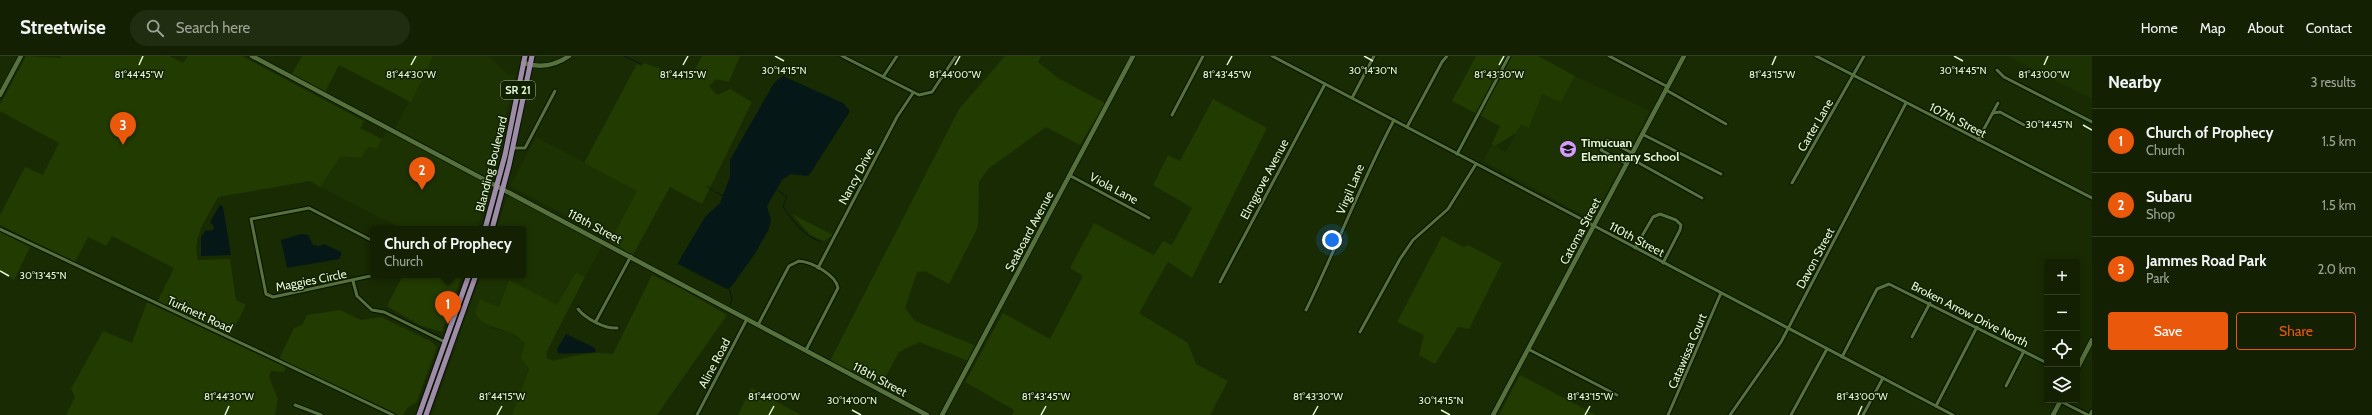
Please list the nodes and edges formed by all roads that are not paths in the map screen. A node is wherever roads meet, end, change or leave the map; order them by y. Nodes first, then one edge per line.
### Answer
1 (21, 56) edge
2 (252, 56) edge
3 (525, 56) edge
4 (532, 56) edge
5 (569, 56) edge
6 (842, 56) edge
7 (897, 56) edge
8 (956, 56) edge
9 (1133, 56) edge
10 (1203, 56) edge
11 (1272, 56) edge
12 (1374, 56) edge
13 (1447, 56) edge
14 (1509, 56) edge
15 (1609, 56) edge
16 (1684, 56) edge
17 (1816, 56) edge
18 (1864, 56) edge
19 (523, 63) junction
20 (530, 65) junction
21 (1997, 70) dead end
22 (1853, 76) junction
23 (883, 77) junction
24 (1325, 84) junction
25 (1667, 89) junction
26 (555, 91) dead end
27 (913, 93) junction
28 (0, 96) edge
29 (1352, 98) junction
30 (1906, 103) junction
31 (1998, 103) dead end
32 (1992, 113) junction
33 (1172, 115) dead end
34 (1394, 120) junction
35 (2092, 122) edge
36 (1726, 124) dead end
37 (512, 125) junction
38 (2024, 125) dead end
39 (518, 126) junction
40 (1407, 127) junction
41 (1642, 134) junction
42 (1978, 140) junction
43 (513, 148) junction
44 (1457, 154) junction
45 (1631, 156) junction
46 (1476, 164) junction
47 (1627, 164) junction
48 (1721, 174) dead end
49 (1070, 175) junction
50 (1792, 183) dead end
51 (498, 186) junction
52 (504, 188) junction
53 (1702, 198) dead end
54 (2092, 198) edge
55 (1149, 218) dead end
56 (486, 226) edge
57 (493, 226) edge
58 (1594, 226) junction
59 (0, 229) edge
60 (370, 239) edge
61 (1635, 248) junction
62 (631, 256) junction
63 (1663, 263) junction
64 (818, 268) junction
65 (370, 277) edge
66 (468, 278) edge
67 (475, 278) edge
68 (354, 281) junction
69 (1220, 282) dead end
70 (1721, 293) junction
71 (1930, 303) junction
72 (578, 309) dead end
73 (1306, 310) dead end
74 (747, 319) junction
75 (596, 322) junction
76 (758, 325) junction
77 (450, 327) junction
78 (1977, 327) junction
79 (617, 328) dead end
80 (1788, 329) junction
81 (1360, 332) dead end
82 (1912, 337) dead end
83 (2092, 340) edge
84 (445, 342) junction
85 (451, 348) junction
86 (1528, 349) junction
87 (1826, 349) junction
88 (806, 350) junction
89 (2024, 351) junction
90 (1842, 357) junction
91 (2044, 361) edge
92 (445, 364) junction
93 (2078, 367) edge
94 (1883, 378) junction
95 (2006, 386) dead end
96 (1617, 395) dead end
97 (2060, 403) edge
98 (2065, 403) edge
99 (295, 405) dead end
100 (1936, 406) junction
101 (2092, 411) edge
102 (321, 415) edge
103 (393, 415) edge
104 (419, 415) edge
105 (426, 415) edge
106 (697, 415) edge
107 (927, 415) edge
108 (942, 415) edge
109 (1493, 415) edge
110 (1668, 415) edge
111 (1730, 415) edge
112 (1791, 415) edge
113 (1863, 415) edge
114 (1953, 415) edge
115 (2053, 415) edge
116 (2089, 415) edge

1 - 28 street
2 - 51 street, 118th Street
3 - 19 main road, Blanding Boulevard / SR 21
4 - 20 main road, Blanding Boulevard / SR 21
5 - 20 street
6 - 23 street
7 - 23 street
8 - 27 street
9 - 49 street, Seaboard Avenue
10 - 33 street
11 - 24 street, 110th Street
12 - 29 street
13 - 40 street
14 - 44 street
15 - 25 street
16 - 25 street, Catoma Street
17 - 22 street, 107th Street
18 - 22 street, Carter Lane
19 - 20 street
19 - 37 main road, Blanding Boulevard / SR 21
20 - 39 main road, Blanding Boulevard / SR 21
21 - 35 street
22 - 30 street, 107th Street
22 - 50 street, Carter Lane
23 - 27 street
24 - 29 street, 110th Street
24 - 69 street, Elmgrove Avenue
25 - 36 street
25 - 41 street, Catoma Street
26 - 43 street
27 - 64 street, Nancy Drive
29 - 34 street, 110th Street
30 - 42 street, 107th Street
30 - 80 street, Davon Street
31 - 32 street
32 - 38 street
32 - 42 street
34 - 40 street, 110th Street
34 - 73 street, Virgil Lane
37 - 39 street
37 - 51 main road, Blanding Boulevard / SR 21
39 - 43 main road, Blanding Boulevard / SR 21
40 - 44 street, 110th Street
41 - 45 street, Catoma Street
41 - 48 street
42 - 54 street, 107th Street
43 - 52 main road, Blanding Boulevard / SR 21
44 - 46 street, 110th Street
45 - 47 street, Catoma Street
45 - 47 street
45 - 53 street
46 - 58 street, 110th Street
46 - 81 street
47 - 58 street, Catoma Street
49 - 55 street, Viola Lane
49 - 108 street, Seaboard Avenue
51 - 52 street, 118th Street
51 - 56 main road, Blanding Boulevard / SR 21
52 - 57 main road, Blanding Boulevard / SR 21
52 - 62 street, 118th Street
58 - 61 street, 110th Street
58 - 86 street, Catoma Street
59 - 103 street, Turknett Road
60 - 68 street, Maggies Circle
61 - 63 street, 110th Street
61 - 63 street
62 - 74 street, 118th Street
62 - 75 street
63 - 70 street, 110th Street
64 - 76 street
64 - 88 street
65 - 68 street, Maggies Circle
66 - 77 main road
67 - 85 main road
68 - 84 street
70 - 80 street, 110th Street
70 - 110 street, Catawissa Court
71 - 78 street, Broken Arrow Drive North
71 - 82 street
71 - 90 street, Broken Arrow Drive North
72 - 75 street
74 - 76 street, 118th Street
74 - 106 street, Aline Road
75 - 79 street
76 - 88 street, 118th Street
77 - 84 main road
77 - 85 main road
78 - 89 street, Broken Arrow Drive North
78 - 100 street
80 - 87 street, 110th Street
80 - 111 street, Davon Street
83 - 93 street
84 - 92 main road
84 - 104 main road
85 - 92 main road
86 - 96 street
86 - 109 street, Catoma Street
87 - 90 street, 110th Street
87 - 112 street
88 - 107 street, 118th Street
89 - 91 street, Broken Arrow Drive North
89 - 95 street
90 - 94 street, 110th Street
92 - 105 main road
94 - 100 street, 110th Street
94 - 113 street
97 - 115 street
98 - 116 street
99 - 102 street
100 - 114 street, 110th Street
101 - 116 street

